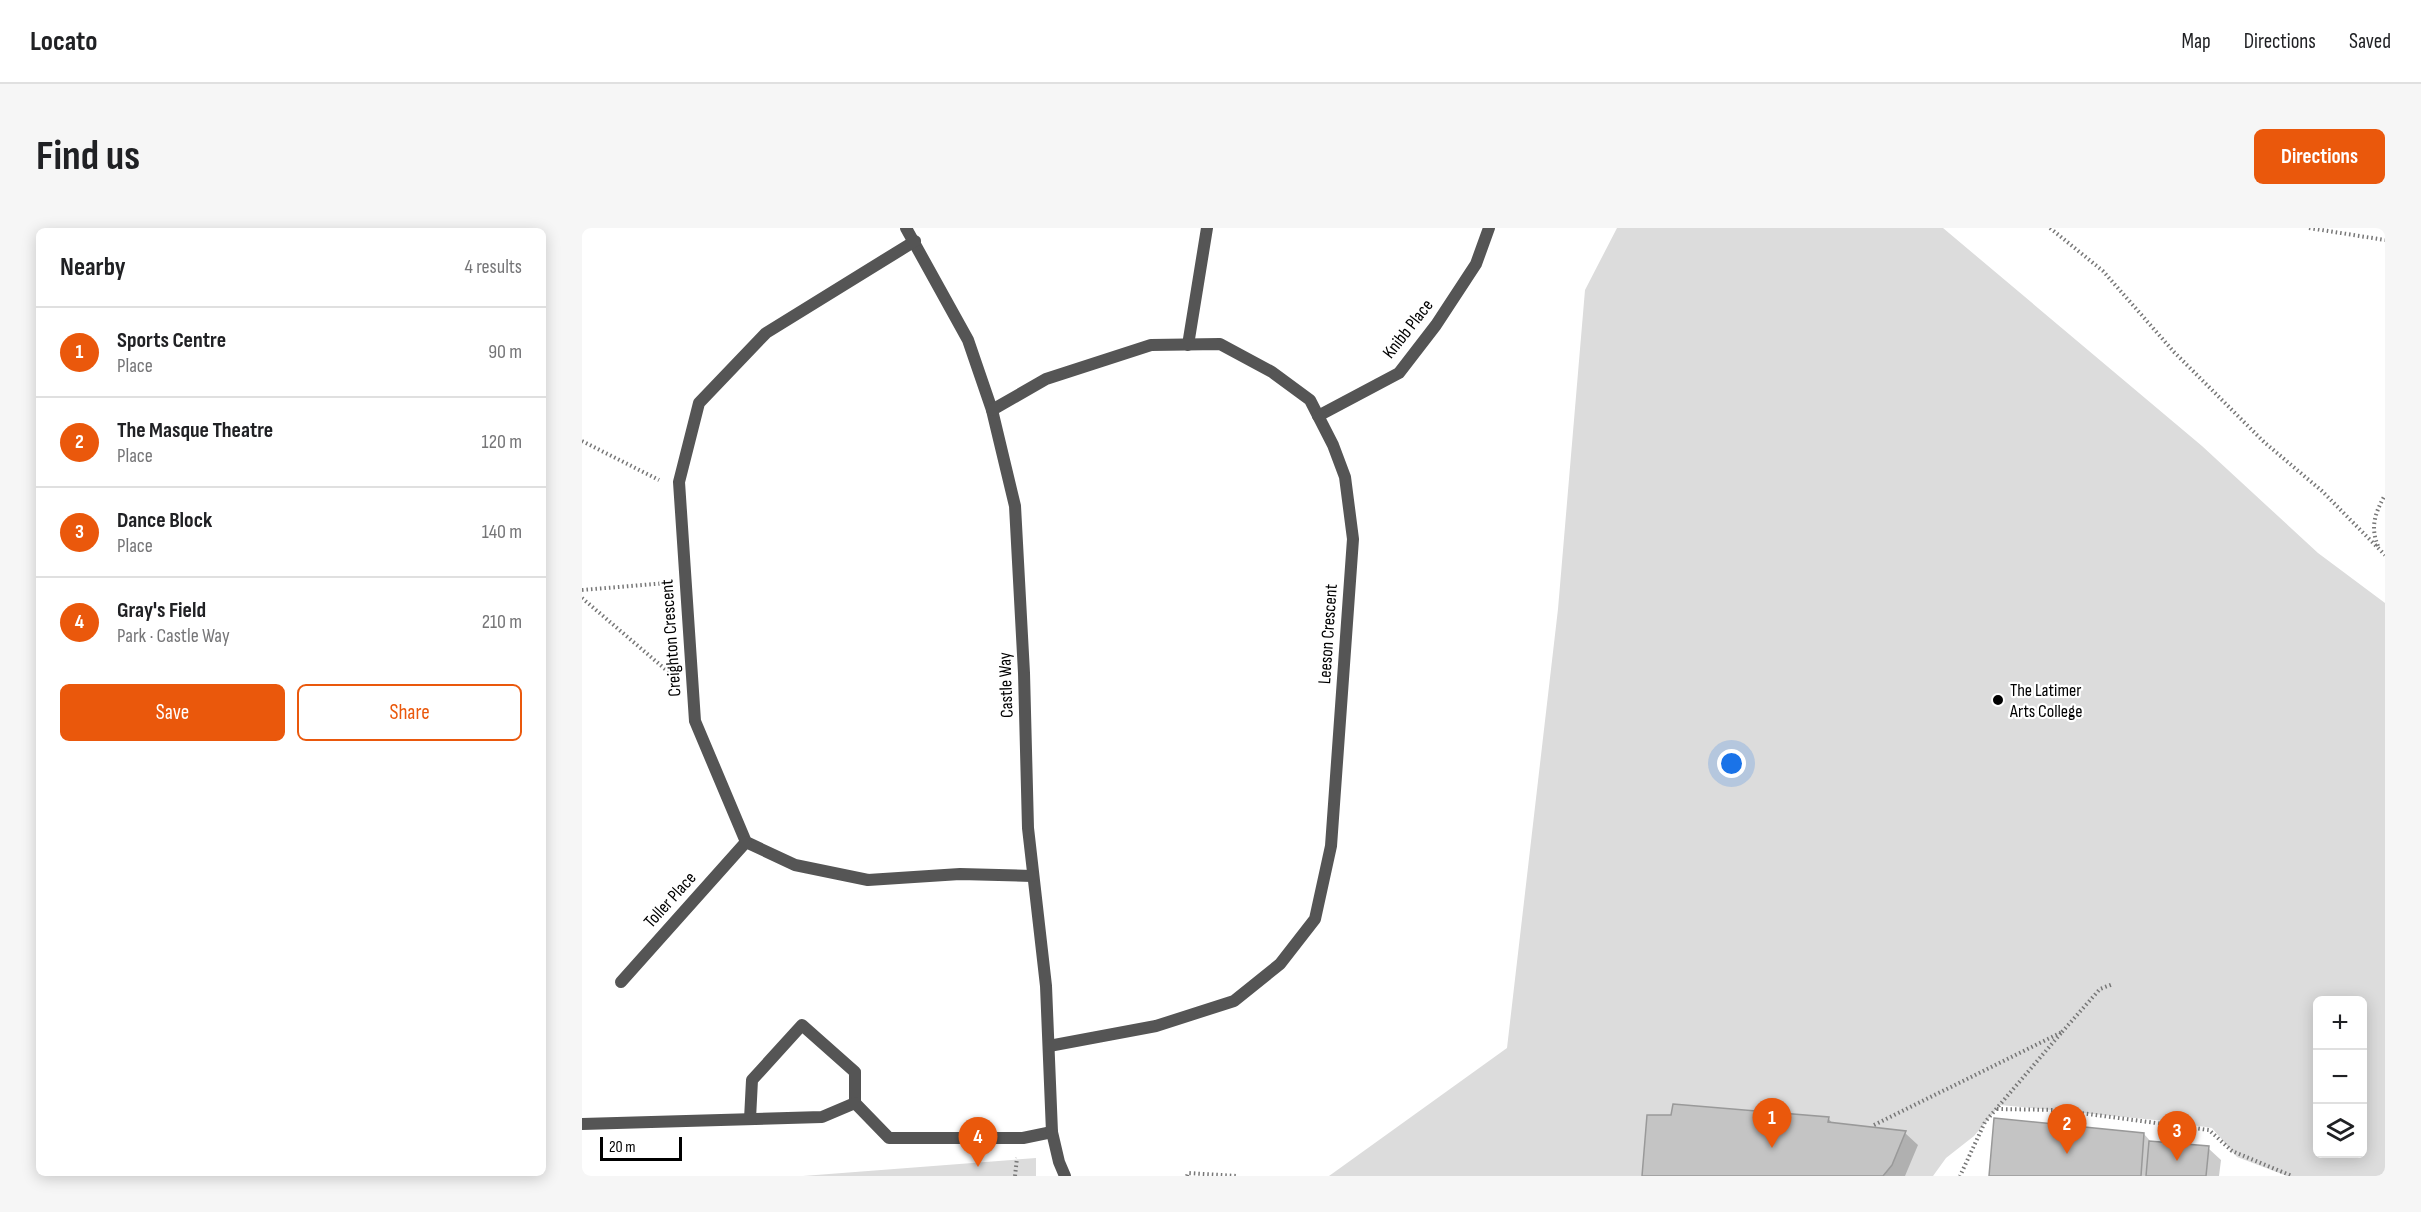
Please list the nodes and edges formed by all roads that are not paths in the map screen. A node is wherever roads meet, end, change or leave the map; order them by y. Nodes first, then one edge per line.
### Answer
1 (906, 228) edge
2 (1207, 228) edge
3 (1489, 228) edge
4 (915, 241) junction
5 (1188, 345) junction
6 (992, 410) junction
7 (1318, 416) junction
8 (746, 842) junction
9 (1032, 876) junction
10 (621, 982) dead end
11 (1049, 1046) junction
12 (855, 1103) junction
13 (750, 1119) junction
14 (582, 1125) edge
15 (1052, 1132) junction
16 (1065, 1176) edge

1 - 4 street, Castle Way
2 - 5 street
3 - 7 street, Knibb Place
4 - 6 street, Castle Way
4 - 8 street, Creighton Crescent
5 - 6 street, Leeson Crescent
5 - 7 street, Leeson Crescent
6 - 9 street, Castle Way
7 - 11 street, Leeson Crescent
8 - 9 street
8 - 10 street, Toller Place
9 - 11 street, Castle Way
11 - 15 street, Castle Way
12 - 13 street
12 - 13 street
12 - 15 street
13 - 14 street
15 - 16 street, Castle Way

